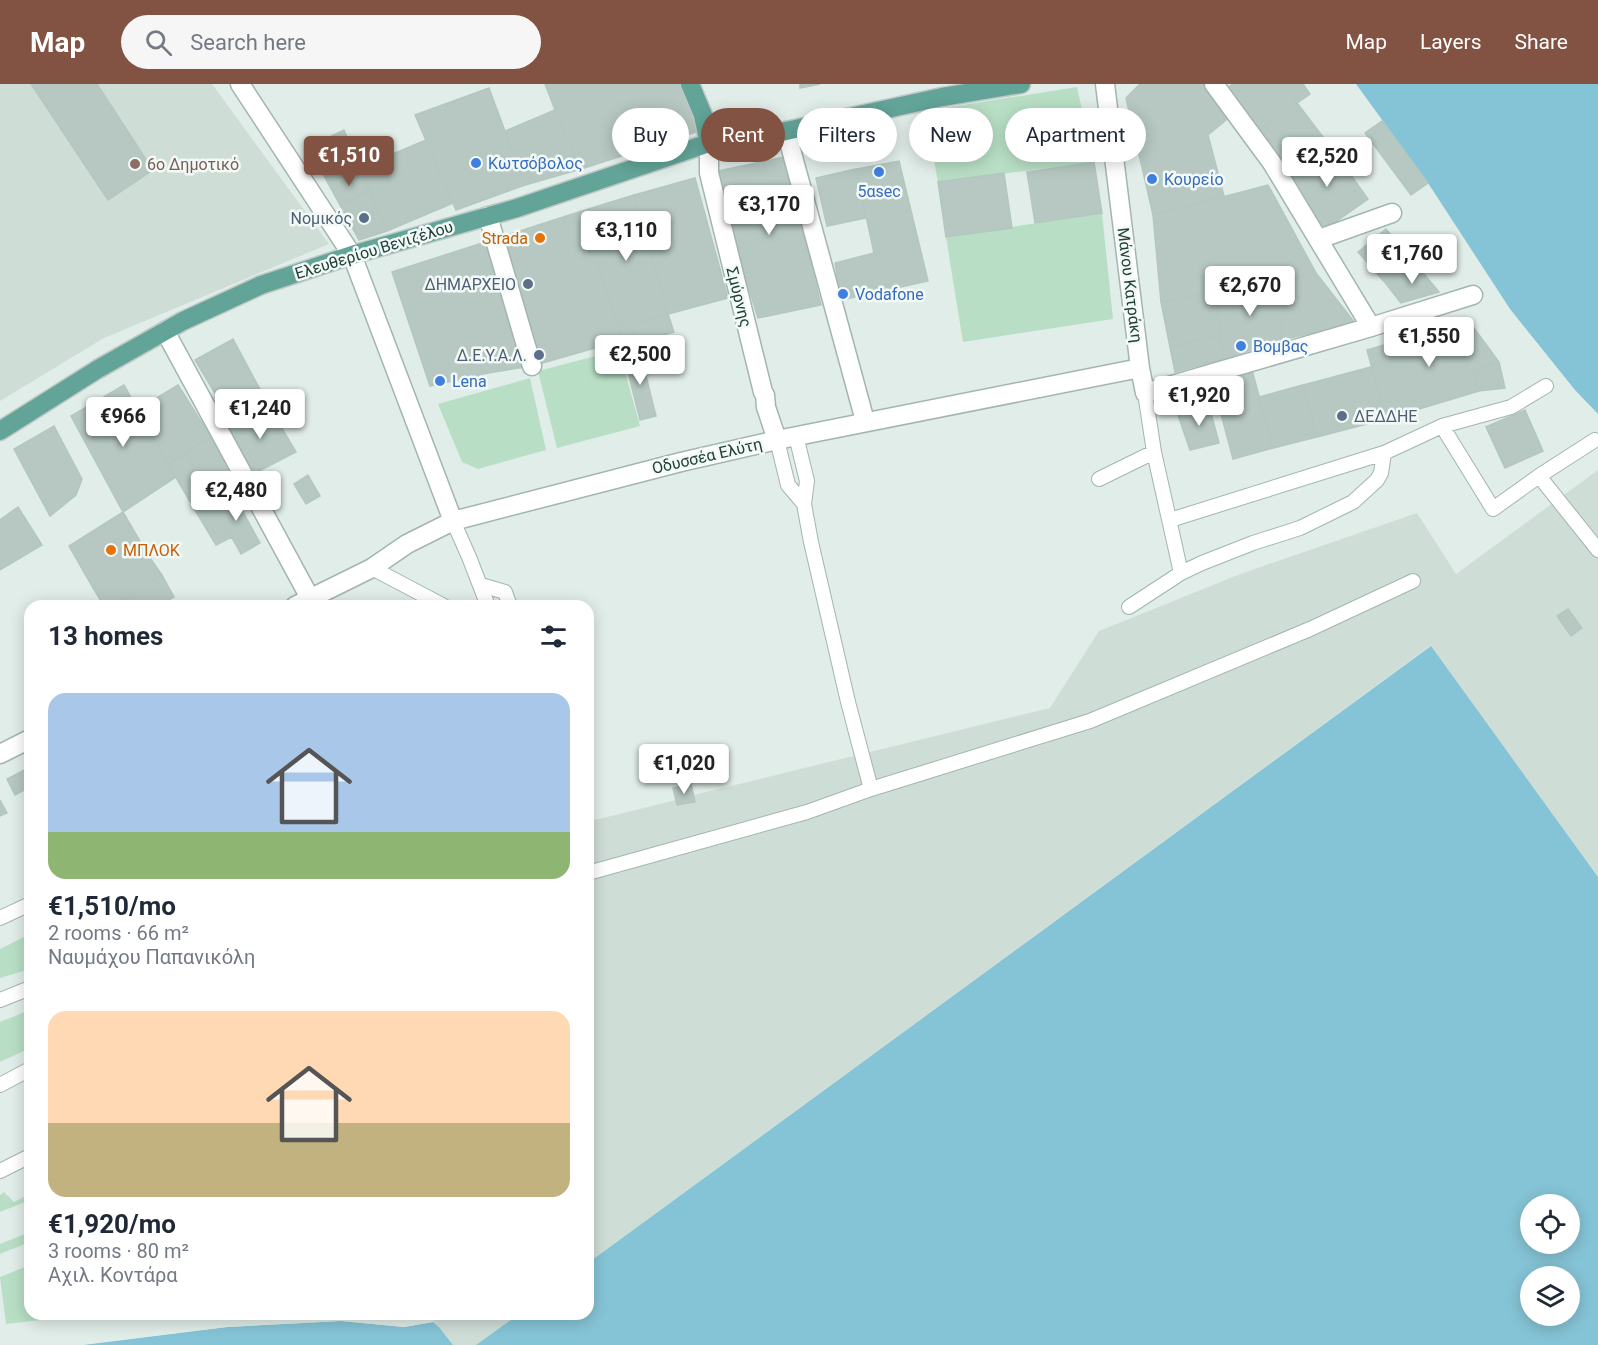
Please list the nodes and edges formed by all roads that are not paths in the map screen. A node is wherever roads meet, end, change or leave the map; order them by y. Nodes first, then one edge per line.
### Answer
1 (240, 84) edge
2 (690, 84) edge
3 (1021, 84) edge
4 (1105, 84) edge
5 (1214, 84) edge
6 (701, 110) edge
7 (786, 131) joint
8 (701, 146) edge
9 (709, 162) edge
10 (1392, 213) dead end
11 (488, 216) junction
12 (1319, 239) junction
13 (352, 255) junction
14 (1473, 295) dead end
15 (1371, 327) junction
16 (165, 331) junction
17 (532, 366) dead end
18 (1140, 368) junction
19 (1546, 386) dead end
20 (1145, 393) junction
21 (865, 422) junction
22 (1442, 426) junction
23 (0, 431) edge
24 (796, 436) junction
25 (777, 440) junction
26 (1595, 440) dead end
27 (1154, 452) junction
28 (1384, 453) junction
29 (1539, 476) junction
30 (1098, 479) dead end
31 (804, 504) junction
32 (1170, 520) junction
33 (453, 521) junction
34 (1598, 550) edge
35 (372, 568) junction
36 (1181, 573) junction
37 (1413, 581) dead end
38 (481, 585) junction
39 (301, 600) edge
40 (306, 600) edge
41 (433, 600) edge
42 (486, 600) edge
43 (508, 600) edge
44 (1129, 607) dead end
45 (24, 742) edge
46 (0, 754) edge
47 (870, 789) junction
48 (594, 871) edge
49 (24, 907) edge
50 (0, 918) edge
51 (24, 990) edge
52 (0, 1000) edge
53 (24, 1072) edge
54 (0, 1085) edge
55 (24, 1159) edge
56 (0, 1171) edge

1 - 13 street
2 - 6 main road, Σμύρνης
3 - 7 main road, Ελευθερίου Βενιζέλου
4 - 18 street, Μάνου Κατράκη
5 - 12 street
7 - 21 street
8 - 11 main road, Ελευθερίου Βενιζέλου
9 - 25 street, Σμύρνης
10 - 12 street
11 - 13 main road, Ελευθερίου Βενιζέλου
11 - 17 street
12 - 15 street
13 - 16 main road, Ελευθερίου Βενιζέλου
13 - 33 street
14 - 15 street
15 - 20 street
16 - 23 main road, Ελευθερίου Βενιζέλου
16 - 39 street
18 - 20 street, Μάνου Κατράκη
18 - 21 street, Οδυσσέα Ελύτη
19 - 22 lane
20 - 27 lane, Μάνου Κατράκη
21 - 24 street, Οδυσσέα Ελύτη
22 - 28 lane
22 - 29 lane
24 - 25 street, Οδυσσέα Ελύτη
24 - 31 lane
25 - 31 lane
25 - 33 street, Οδυσσέα Ελύτη
26 - 29 lane
27 - 30 lane
27 - 32 lane, Μάνου Κατράκη
28 - 32 lane
28 - 36 lane
29 - 34 lane
31 - 47 lane
32 - 36 lane, Μάνου Κατράκη
33 - 35 street, Οδυσσέα Ελύτη
33 - 38 lane
35 - 40 street, Οδυσσέα Ελύτη
35 - 41 lane
36 - 44 lane
37 - 47 lane
38 - 42 lane
38 - 43 lane
45 - 46 street
47 - 48 lane
49 - 50 lane
51 - 52 lane
53 - 54 lane
55 - 56 lane

